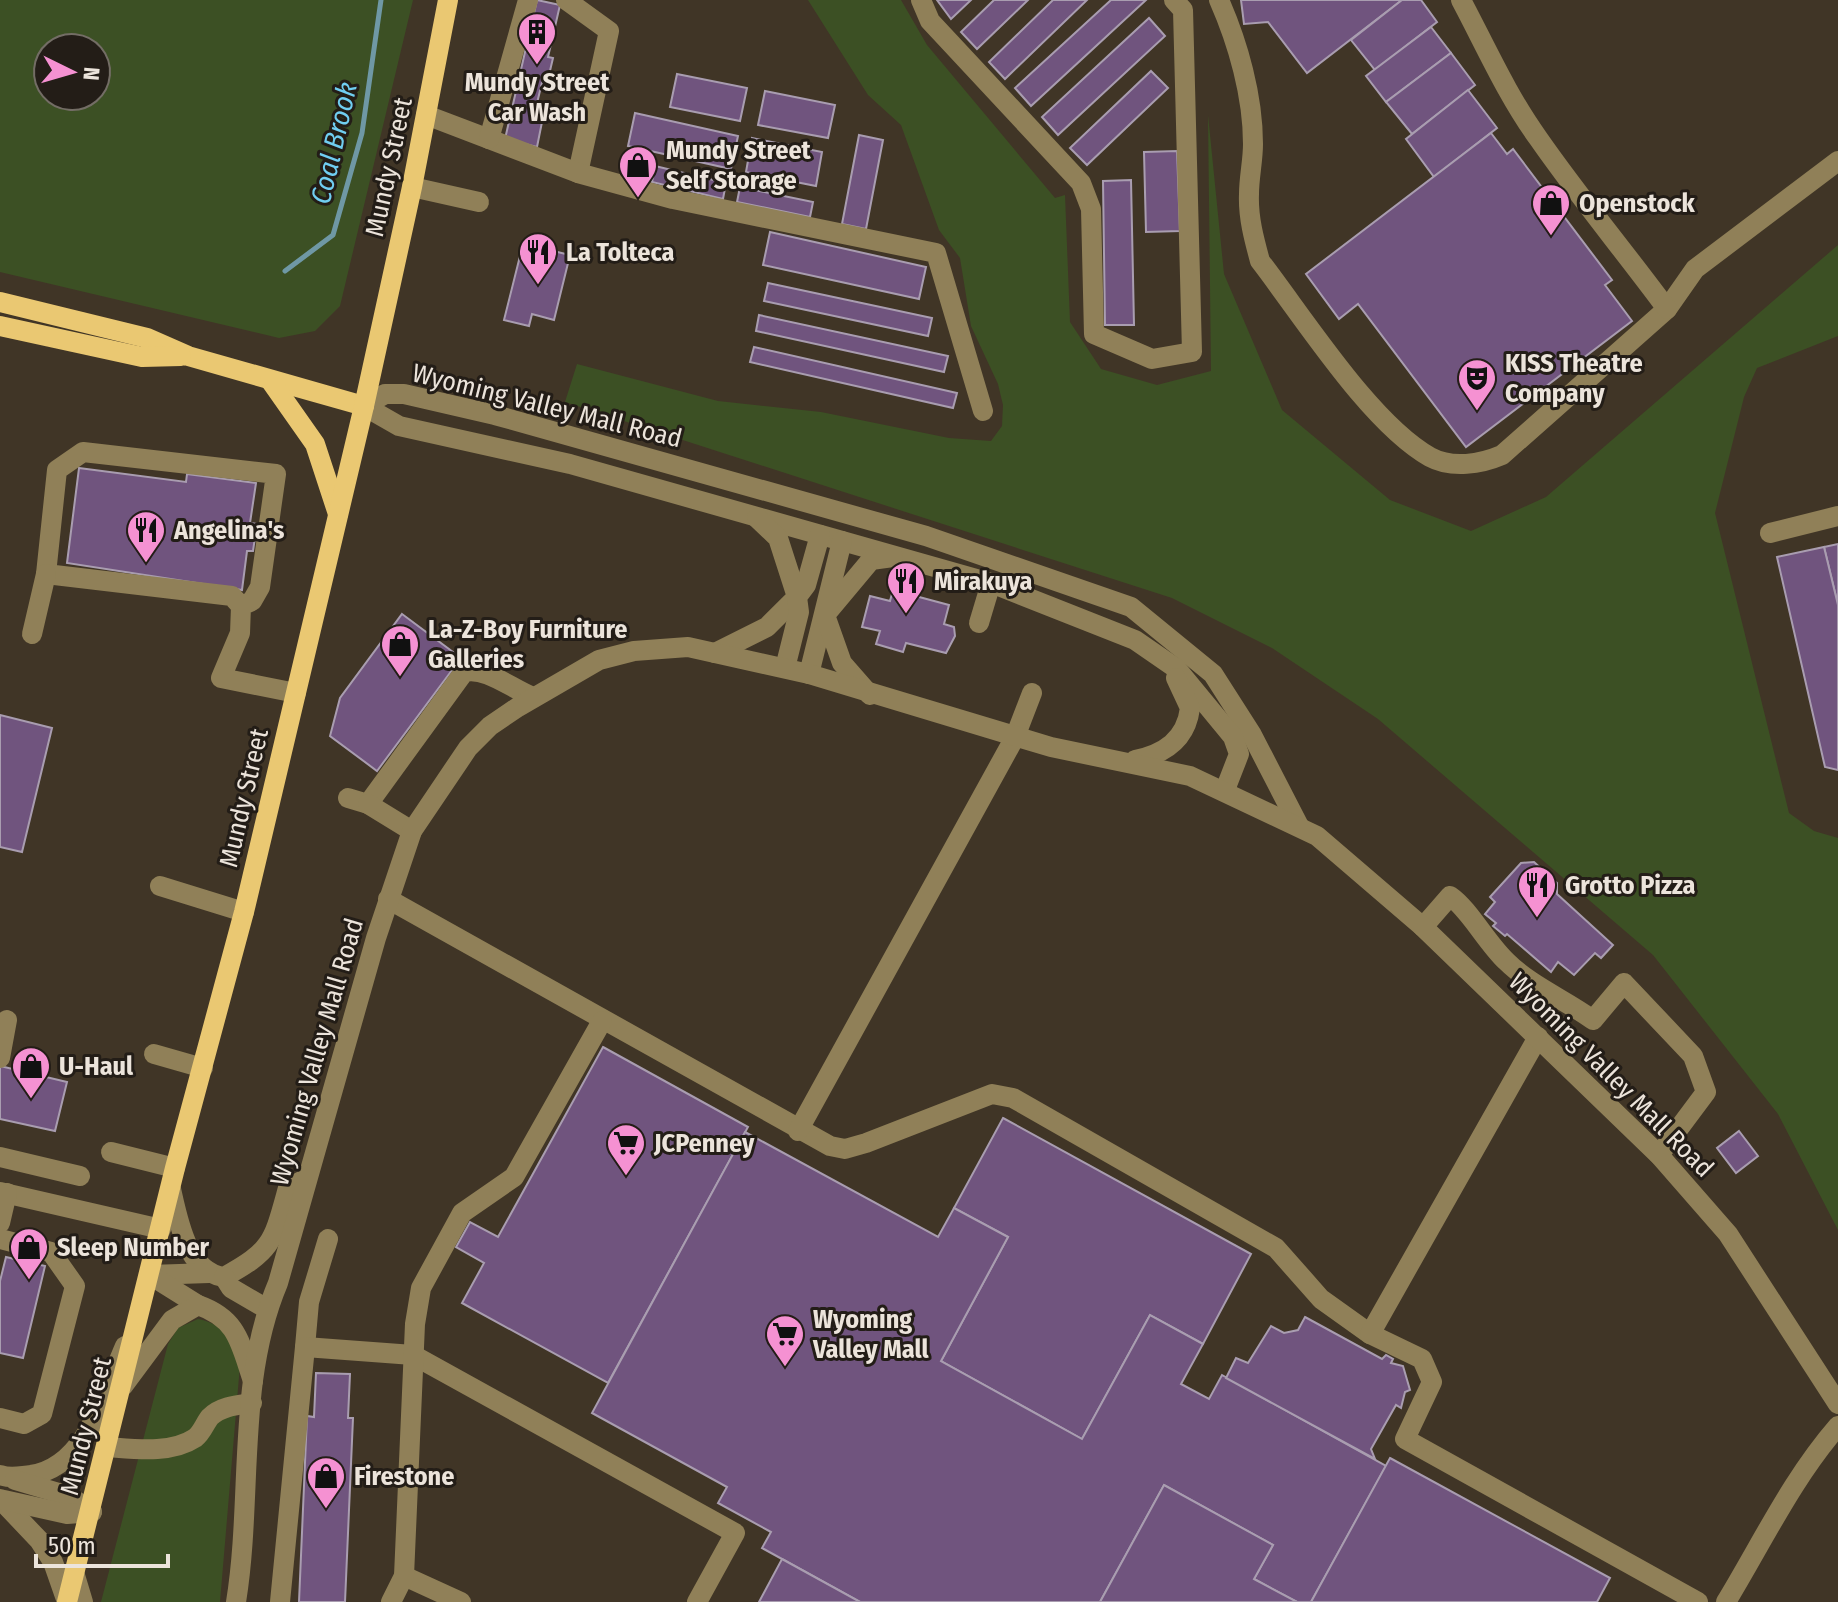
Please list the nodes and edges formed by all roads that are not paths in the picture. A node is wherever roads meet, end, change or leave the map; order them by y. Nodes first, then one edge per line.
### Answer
1 (448, 0) edge
2 (528, 0) edge
3 (566, 0) edge
4 (921, 0) edge
5 (1174, 0) edge
6 (1219, 0) edge
7 (1463, 1) edge
8 (426, 115) junction
9 (489, 139) junction
10 (1838, 161) edge
11 (578, 173) junction
12 (412, 187) junction
13 (479, 202) dead end
14 (0, 302) edge
15 (1667, 309) junction
16 (0, 326) edge
17 (188, 356) junction
18 (270, 380) junction
19 (364, 406) junction
20 (983, 411) dead end
21 (746, 512) junction
22 (338, 515) junction
23 (1838, 516) edge
24 (1770, 533) dead end
25 (820, 535) junction
26 (842, 541) junction
27 (906, 559) junction
28 (46, 574) junction
29 (991, 583) junction
30 (797, 597) junction
31 (241, 606) junction
32 (825, 615) junction
33 (979, 623) dead end
34 (32, 634) dead end
35 (1135, 640) junction
36 (715, 653) junction
37 (785, 668) junction
38 (809, 674) junction
39 (296, 693) junction
40 (1032, 693) dead end
41 (870, 695) junction
42 (533, 697) junction
43 (1015, 737) junction
44 (1131, 761) junction
45 (1225, 790) junction
46 (1299, 826) junction
47 (412, 831) junction
48 (160, 886) dead end
49 (388, 899) junction
50 (244, 912) junction
51 (1423, 927) junction
52 (7, 1020) dead end
53 (602, 1021) junction
54 (1538, 1037) junction
55 (154, 1054) dead end
56 (0, 1058) edge
57 (203, 1068) junction
58 (798, 1131) junction
59 (111, 1152) dead end
60 (1659, 1155) junction
61 (0, 1157) edge
62 (175, 1168) junction
63 (80, 1176) dead end
64 (307, 1178) junction
65 (171, 1189) junction
66 (3, 1193) edge
67 (0, 1223) edge
68 (161, 1229) junction
69 (0, 1239) edge
70 (328, 1239) dead end
71 (150, 1275) junction
72 (216, 1275) junction
73 (198, 1305) junction
74 (267, 1309) junction
75 (142, 1310) junction
76 (220, 1312) junction
77 (1370, 1334) junction
78 (305, 1347) junction
79 (413, 1355) junction
80 (253, 1381) junction
81 (123, 1386) junction
82 (252, 1403) junction
83 (1838, 1404) edge
84 (0, 1418) edge
85 (1838, 1426) edge
86 (108, 1447) junction
87 (4, 1477) edge
88 (2, 1500) edge
89 (92, 1512) junction
90 (74, 1572) junction
91 (404, 1576) junction
92 (67, 1602) edge
93 (83, 1602) edge
94 (236, 1602) edge
95 (280, 1602) edge
96 (391, 1602) edge
97 (461, 1602) edge
98 (697, 1602) edge
99 (1698, 1602) edge
100 (1726, 1602) edge

1 - 8 main road, Mundy Street
2 - 9 lane
3 - 11 lane
4 - 5 lane
6 - 15 lane
7 - 15 lane
8 - 9 lane
8 - 12 main road, Mundy Street
9 - 11 lane
10 - 15 lane
11 - 20 lane
12 - 13 lane
12 - 19 main road, Mundy Street
14 - 17 main road
16 - 17 main road
17 - 18 main road
18 - 19 main road
18 - 22 main road
19 - 21 lane, Wyoming Valley Mall Road
19 - 22 main road, Mundy Street
19 - 46 lane, Wyoming Valley Mall Road
21 - 25 lane, Wyoming Valley Mall Road
21 - 30 lane
22 - 39 main road, Mundy Street
23 - 24 lane
25 - 26 lane, Wyoming Valley Mall Road
25 - 30 lane
26 - 27 lane, Wyoming Valley Mall Road
26 - 32 lane
27 - 29 lane, Wyoming Valley Mall Road
27 - 32 lane
28 - 31 lane
28 - 31 lane
28 - 34 lane
29 - 33 lane
29 - 35 lane, Wyoming Valley Mall Road
30 - 36 lane
30 - 37 lane
31 - 39 lane
32 - 38 lane
32 - 41 lane
35 - 44 lane
35 - 45 lane
36 - 37 lane, Wyoming Valley Mall Road
36 - 42 lane, Wyoming Valley Mall Road
37 - 38 lane, Wyoming Valley Mall Road
38 - 41 lane, Wyoming Valley Mall Road
39 - 50 main road, Mundy Street
40 - 43 lane
41 - 43 lane, Wyoming Valley Mall Road
42 - 47 lane, Wyoming Valley Mall Road
42 - 47 lane
43 - 44 lane, Wyoming Valley Mall Road
43 - 58 lane
44 - 45 lane, Wyoming Valley Mall Road
45 - 46 lane, Wyoming Valley Mall Road
46 - 51 lane, Wyoming Valley Mall Road
47 - 49 lane, Wyoming Valley Mall Road
48 - 50 lane
49 - 53 lane
49 - 64 lane, Wyoming Valley Mall Road
50 - 57 main road, Mundy Street
51 - 54 lane, Wyoming Valley Mall Road
51 - 60 lane
52 - 56 lane
53 - 58 lane
53 - 79 lane
54 - 60 lane, Wyoming Valley Mall Road
54 - 77 lane
55 - 57 lane
57 - 62 main road, Mundy Street
58 - 77 lane
59 - 62 lane
60 - 83 lane, Wyoming Valley Mall Road
61 - 63 lane
62 - 65 main road, Mundy Street
64 - 72 lane
64 - 74 lane, Wyoming Valley Mall Road
65 - 68 main road, Mundy Street
65 - 72 lane
66 - 67 lane
66 - 68 lane
68 - 71 main road, Mundy Street
69 - 84 lane
70 - 78 lane
71 - 72 lane
71 - 73 lane
71 - 75 main road, Mundy Street
72 - 74 lane
73 - 76 lane
73 - 81 lane
74 - 76 lane
74 - 80 lane, Wyoming Valley Mall Road
75 - 81 main road, Mundy Street
75 - 87 lane
76 - 80 lane
77 - 99 lane
78 - 79 lane
78 - 95 lane
79 - 91 lane
79 - 98 lane
80 - 82 lane, Wyoming Valley Mall Road
81 - 86 main road, Mundy Street
82 - 86 lane
82 - 94 lane, Wyoming Valley Mall Road
85 - 100 lane
86 - 89 main road, Mundy Street
87 - 89 lane
88 - 89 lane
88 - 92 lane
89 - 90 main road, Mundy Street
90 - 92 main road, Mundy Street
90 - 93 lane
91 - 96 lane
91 - 97 lane

